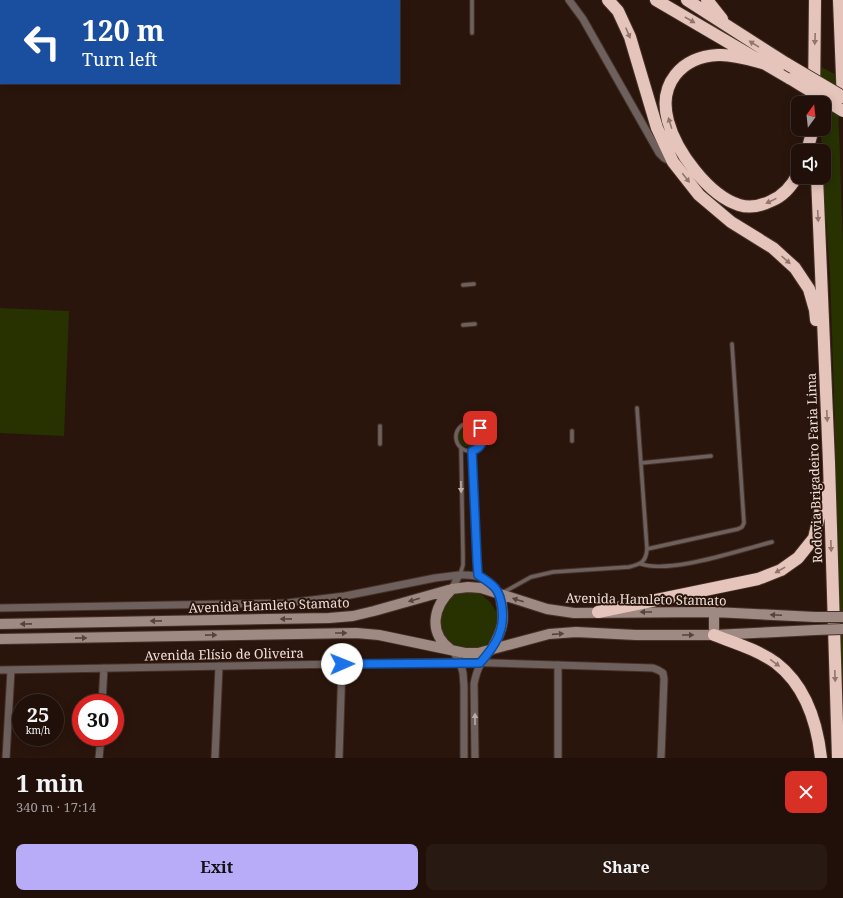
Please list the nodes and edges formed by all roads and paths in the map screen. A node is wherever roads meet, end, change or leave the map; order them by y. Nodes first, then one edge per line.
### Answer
1 (472, 0) edge
2 (569, 0) edge
3 (608, 0) edge
4 (656, 0) edge
5 (687, 0) edge
6 (707, 0) edge
7 (810, 0) edge
8 (815, 0) edge
9 (839, 0) edge
10 (816, 16) junction
11 (731, 29) junction
12 (472, 34) dead end
13 (843, 46) edge
14 (841, 59) junction
15 (766, 64) junction
16 (814, 96) edge
17 (843, 97) edge
18 (843, 102) edge
19 (843, 111) edge
20 (673, 162) junction
21 (792, 184) edge
22 (816, 184) edge
23 (474, 284) dead end
24 (463, 285) dead end
25 (475, 324) dead end
26 (463, 325) dead end
27 (732, 344) dead end
28 (826, 393) junction
29 (637, 408) dead end
30 (380, 426) dead end
31 (572, 431) dead end
32 (572, 441) dead end
33 (380, 444) dead end
34 (461, 448) junction
35 (472, 451) junction
36 (711, 456) dead end
37 (641, 463) junction
38 (829, 463) junction
39 (772, 542) dead end
40 (647, 549) junction
41 (640, 564) junction
42 (460, 575) junction
43 (478, 575) junction
44 (452, 590) junction
45 (500, 595) junction
46 (0, 608) edge
47 (598, 612) junction
48 (714, 612) junction
49 (843, 617) edge
50 (0, 624) edge
51 (843, 629) edge
52 (714, 634) junction
53 (0, 639) edge
54 (452, 650) junction
55 (491, 650) junction
56 (460, 662) junction
57 (480, 663) junction
58 (342, 664) junction
59 (558, 665) junction
60 (219, 666) junction
61 (104, 668) junction
62 (0, 670) edge
63 (11, 670) junction
64 (103, 694) edge
65 (101, 746) edge
66 (464, 757) edge
67 (475, 757) edge
68 (6, 758) edge
69 (100, 758) edge
70 (216, 758) edge
71 (339, 758) edge
72 (558, 758) edge
73 (661, 758) edge
74 (821, 758) edge
75 (838, 758) edge

1 - 12 lane
2 - 20 street
3 -> 20 highway
4 -> 15 highway
5 - 11 highway
6 - 11 highway
7 - 10 highway
8 - 10 highway
9 - 14 highway
10 -> 16 highway
17 -> 11 highway, bridge
13 - 14 highway
14 - 18 highway
15 - 19 highway, bridge
21 -> 15 highway
20 -> 28 highway
22 -> 28 highway, Rodovia Brigadeiro Faria Lima
23 - 24 lane
25 - 26 lane
27 - 40 lane
28 -> 38 highway, Rodovia Brigadeiro Faria Lima
29 - 37 lane
30 - 33 lane
31 - 32 lane
34 - 35 lane
34 - 35 lane
34 -> 42 lane
35 - 43 lane
36 - 37 lane
37 - 40 lane
38 -> 47 highway
38 -> 75 highway, Rodovia Brigadeiro Faria Lima
39 - 41 lane
40 - 41 lane
41 - 45 lane
42 - 43 street
42 - 44 street
42 - 46 street
43 - 45 street
44 - 45 main road, Avenida Hamleto Stamato
44 -> 50 main road, Avenida Hamleto Stamato
44 - 54 main road
47 -> 45 main road, Avenida Hamleto Stamato
45 - 55 main road
48 -> 47 main road, Avenida Hamleto Stamato
49 -> 48 main road, Avenida Hamleto Stamato, bridge
48 - 52 main road
51 - 52 main road, bridge
55 -> 52 main road
52 -> 74 highway
53 -> 54 main road
54 - 55 main road
54 - 56 street
55 - 57 street
56 - 57 street, Avenida Elísio de Oliveira
56 - 58 street, Avenida Elísio de Oliveira
56 - 66 street
57 - 59 street, Avenida Elísio de Oliveira
67 -> 57 street
58 - 60 street, Avenida Elísio de Oliveira
58 - 71 street
59 - 72 street
59 - 73 street, Avenida Elísio de Oliveira
60 - 61 street, Avenida Elísio de Oliveira
60 - 70 street
61 - 63 street, Avenida Elísio de Oliveira
61 - 64 street
62 - 63 street, Avenida Elísio de Oliveira
63 - 68 street
65 - 69 street
66 - 67 street

